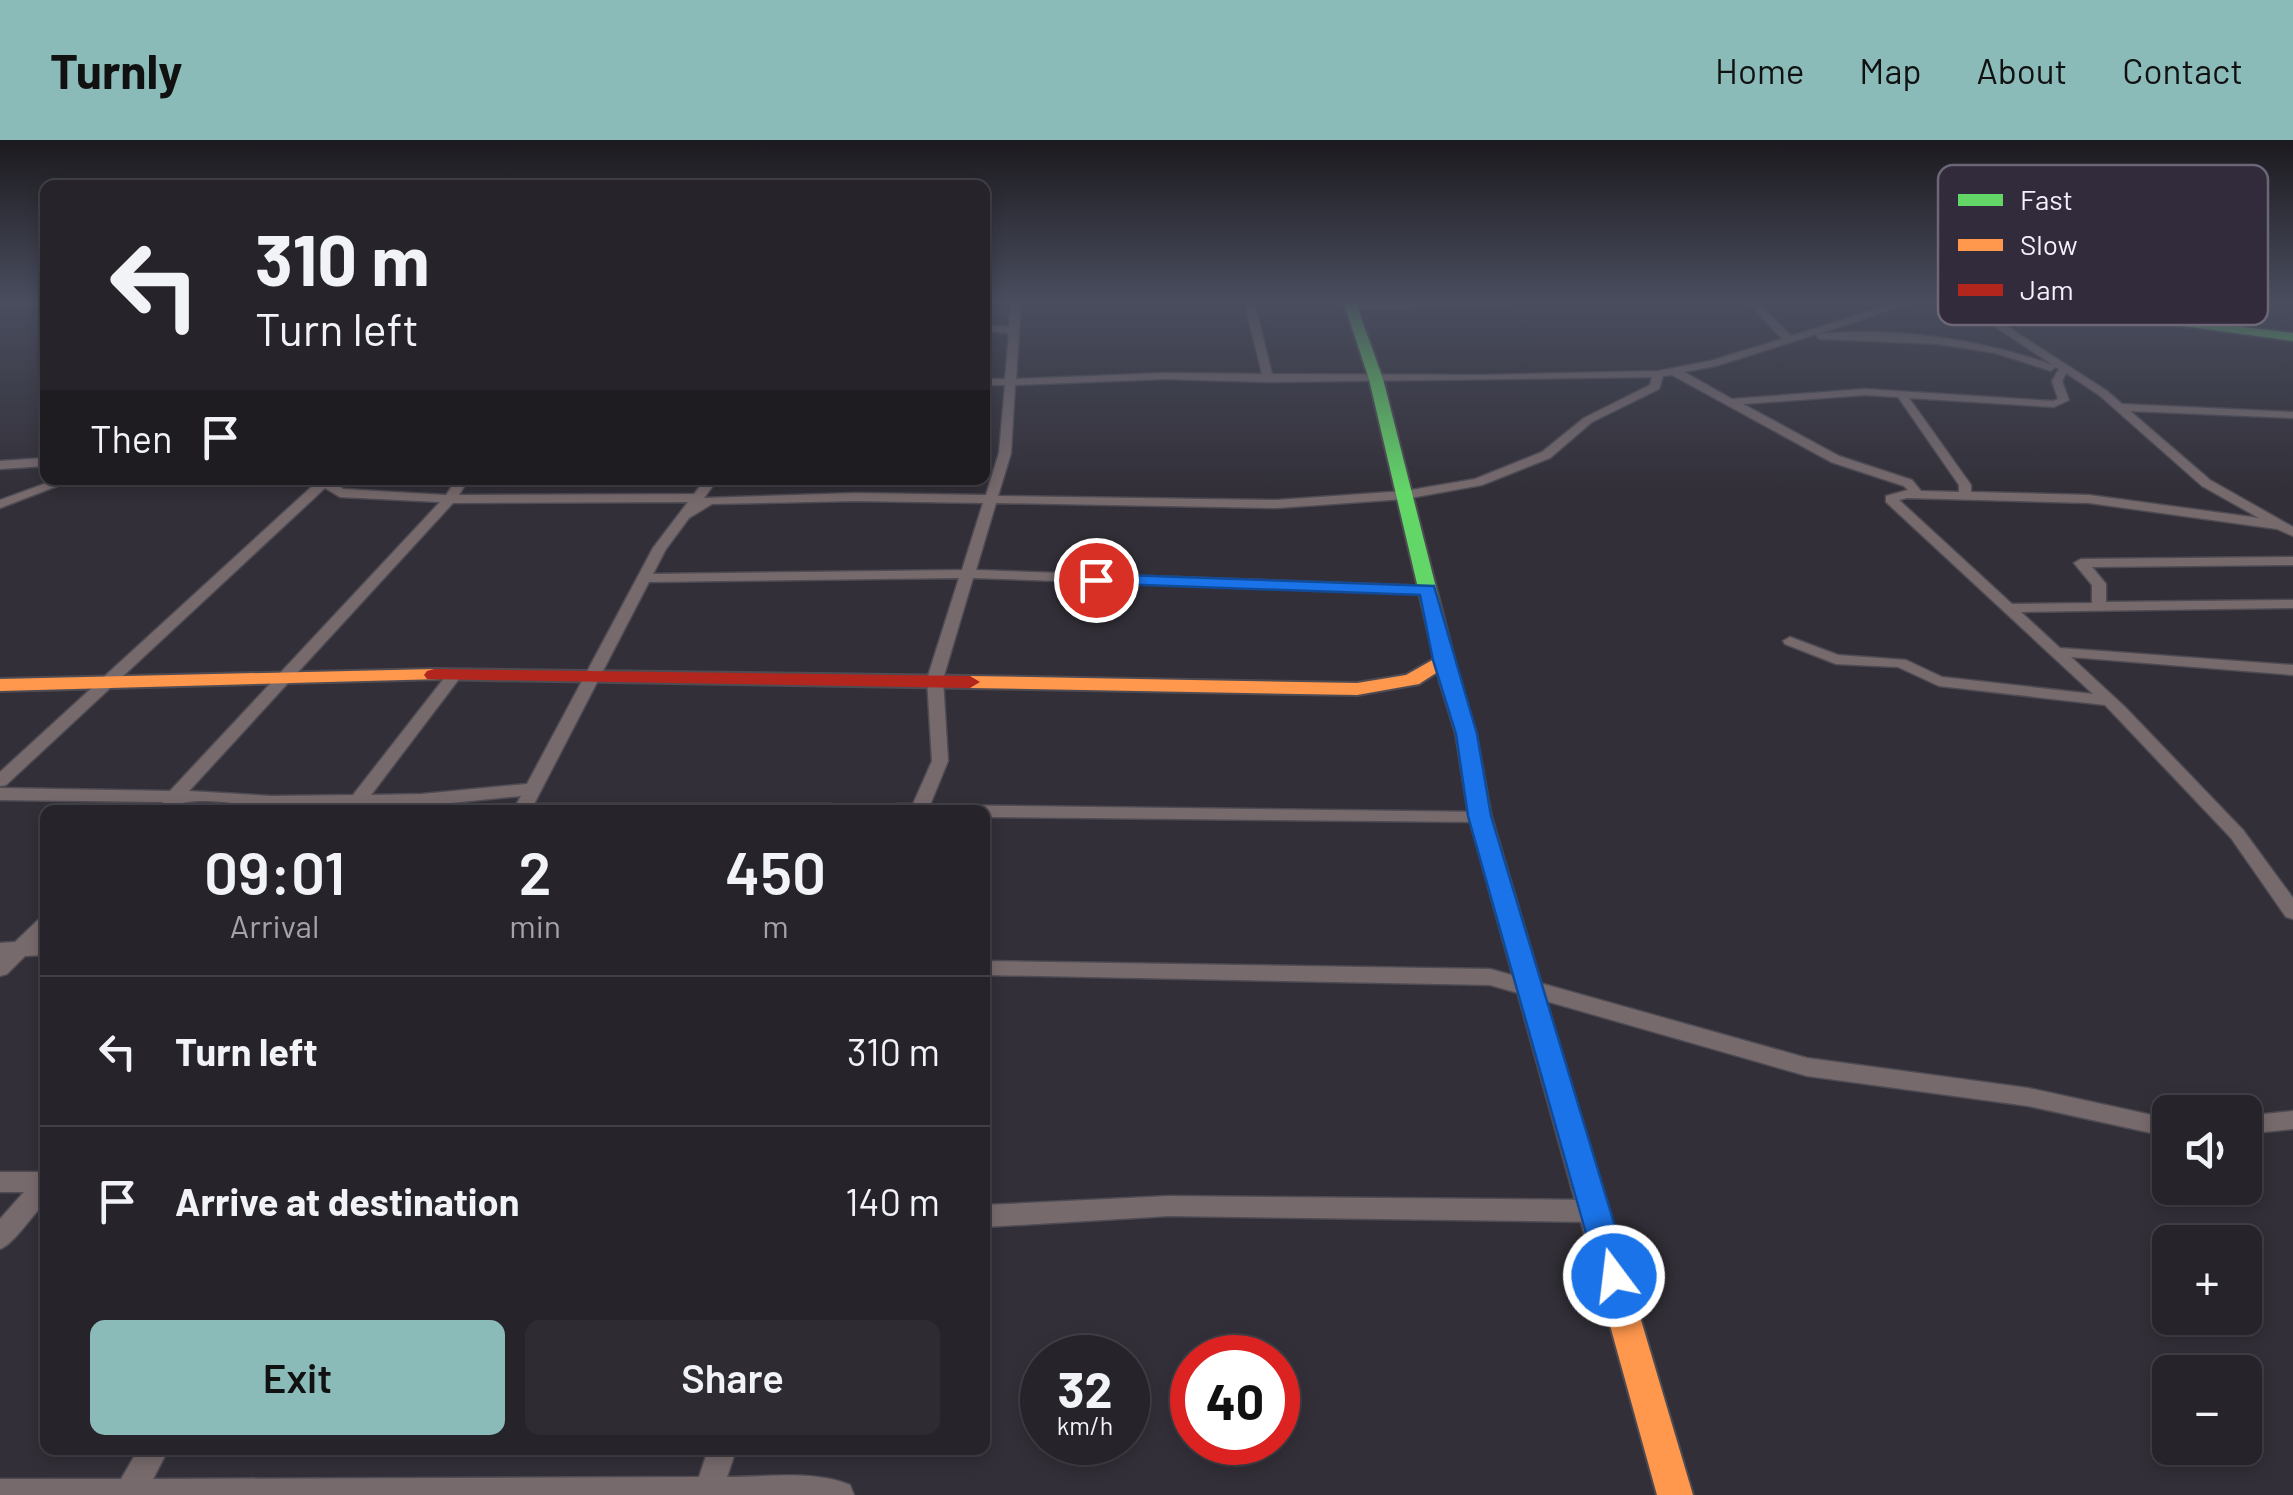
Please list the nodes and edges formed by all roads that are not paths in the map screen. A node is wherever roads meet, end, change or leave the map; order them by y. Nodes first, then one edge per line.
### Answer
1 (1010, 364) edge
2 (1264, 364) edge
3 (1371, 364) edge
4 (1702, 364) edge
5 (2041, 364) edge
6 (2059, 364) edge
7 (1675, 372) junction
8 (2061, 372) junction
9 (1658, 374) junction
10 (1268, 380) junction
11 (1376, 380) junction
12 (2084, 380) junction
13 (990, 382) edge
14 (1008, 383) junction
15 (1901, 394) junction
16 (1730, 402) junction
17 (2121, 407) junction
18 (2293, 415) edge
19 (40, 462) edge
20 (0, 465) edge
21 (53, 485) edge
22 (321, 485) edge
23 (330, 485) edge
24 (459, 485) edge
25 (707, 485) edge
26 (1916, 494) junction
27 (1966, 495) junction
28 (1404, 496) junction
29 (696, 498) junction
30 (992, 498) junction
31 (450, 499) junction
32 (0, 504) edge
33 (683, 516) junction
34 (2286, 528) edge
35 (2293, 561) edge
36 (969, 574) junction
37 (646, 578) junction
38 (1428, 590) junction
39 (2293, 604) edge
40 (2099, 605) junction
41 (2008, 608) junction
42 (1790, 641) dead end
43 (2058, 652) junction
44 (1443, 660) junction
45 (2293, 670) edge
46 (288, 674) junction
47 (454, 675) junction
48 (594, 675) junction
49 (935, 679) junction
50 (0, 685) edge
51 (106, 685) junction
52 (2110, 701) junction
53 (0, 781) edge
54 (533, 789) junction
55 (0, 794) edge
56 (167, 804) edge
57 (354, 805) edge
58 (525, 805) edge
59 (921, 805) edge
60 (990, 810) edge
61 (1480, 816) junction
62 (2293, 912) edge
63 (40, 929) edge
64 (40, 948) edge
65 (10, 950) edge
66 (990, 968) edge
67 (0, 969) edge
68 (1530, 990) junction
69 (2293, 1120) edge
70 (2262, 1123) edge
71 (2152, 1124) edge
72 (0, 1182) edge
73 (40, 1185) edge
74 (40, 1190) edge
75 (1596, 1211) junction
76 (990, 1216) edge
77 (0, 1238) edge
78 (151, 1455) edge
79 (720, 1455) edge
80 (0, 1493) edge
81 (127, 1494) edge
82 (707, 1494) edge
83 (840, 1495) edge
84 (1675, 1495) edge

1 - 14 street
2 - 10 street
3 - 11 street
4 - 7 street
5 - 8 street
6 - 12 street
7 - 9 street
7 - 16 street
8 - 12 street
8 - 15 street
9 - 11 street
9 - 28 street
10 - 11 street
10 - 14 street
11 - 28 street
12 - 17 street
13 - 14 street
14 - 30 street
15 - 16 street
15 - 27 street
16 - 26 street
17 - 18 street
17 - 34 street
19 - 20 street
21 - 32 street
22 - 51 street
23 - 31 street
24 - 31 street
25 - 29 street
26 - 27 street
26 - 41 street
27 - 34 street
28 - 30 street
28 - 38 street
29 - 31 street
29 - 33 street
30 - 33 street
30 - 36 street
31 - 46 street
33 - 37 street
35 - 40 street
36 - 37 street
36 - 38 street
36 - 49 street
37 - 48 street
38 - 44 street
39 - 40 street
40 - 41 street
41 - 43 street
42 - 52 street
43 - 45 street
43 - 52 street
44 - 49 street
44 - 61 street
46 - 47 street
46 - 51 street
46 - 56 street
47 - 48 street
47 - 57 street
48 - 49 street
48 - 54 street
49 - 59 street
50 - 51 street
51 - 53 street
52 - 62 street
54 - 57 street
54 - 58 street
55 - 56 street
56 - 57 street
60 - 61 street
61 - 68 street
63 - 65 street
64 - 65 street
65 - 67 street
66 - 68 street
68 - 71 street
68 - 75 street
69 - 70 street
72 - 73 street
74 - 77 street
75 - 76 street
75 - 84 street
78 - 81 street
79 - 82 street
80 - 81 street
81 - 82 street
82 - 83 street

